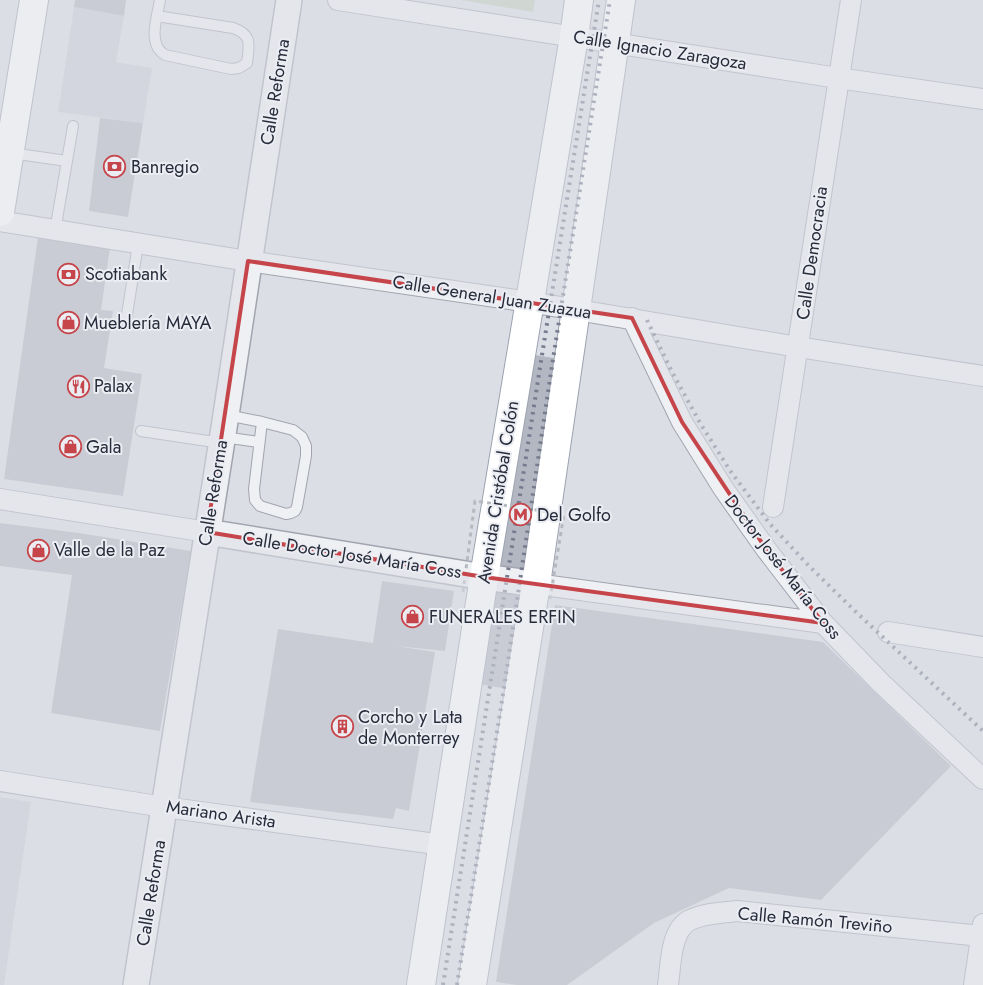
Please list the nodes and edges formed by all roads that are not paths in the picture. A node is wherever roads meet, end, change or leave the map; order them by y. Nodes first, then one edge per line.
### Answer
1 (34, 0) edge
2 (160, 0) edge
3 (289, 0) edge
4 (338, 0) edge
5 (578, 0) edge
6 (621, 0) edge
7 (851, 0) edge
8 (157, 16) junction
9 (574, 37) junction
10 (614, 43) junction
11 (838, 78) junction
12 (983, 99) edge
13 (73, 126) dead end
14 (10, 153) junction
15 (67, 161) junction
16 (0, 212) edge
17 (0, 221) edge
18 (55, 231) junction
19 (138, 244) junction
20 (248, 262) junction
21 (530, 302) junction
22 (575, 310) junction
23 (632, 318) junction
24 (126, 321) dead end
25 (798, 347) junction
26 (983, 376) edge
27 (262, 422) junction
28 (223, 431) junction
29 (141, 432) dead end
30 (259, 442) junction
31 (0, 499) edge
32 (773, 507) dead end
33 (207, 532) junction
34 (474, 585) junction
35 (543, 592) junction
36 (823, 623) junction
37 (888, 632) dead end
38 (983, 647) edge
39 (983, 779) edge
40 (0, 781) edge
41 (164, 806) junction
42 (443, 845) junction
43 (982, 930) edge
44 (136, 985) edge
45 (421, 985) edge
46 (472, 985) edge
47 (668, 985) edge
48 (974, 985) edge

1 - 14 main road
2 - 8 lane
3 - 20 street, Calle Reforma
4 - 9 street, Calle Ignacio Zaragoza
5 - 9 main road, Avenida Cristóbal Colón
6 - 10 main road
7 - 11 street, Calle Democracia
8 - 8 lane
9 - 10 street, Calle Ignacio Zaragoza
9 - 21 main road, Avenida Cristóbal Colón
10 - 11 street, Calle Ignacio Zaragoza
10 - 22 main road
11 - 12 street, Calle Ignacio Zaragoza
11 - 25 street, Calle Democracia
13 - 15 lane
14 - 15 lane
14 - 16 main road
15 - 18 lane
17 - 18 street, Calle General Juan Zuazua
18 - 19 street, Calle General Juan Zuazua
19 - 20 street, Calle General Juan Zuazua
19 - 24 lane
20 - 21 street, Calle General Juan Zuazua
20 - 28 street, Calle Reforma
21 - 22 street, Calle General Juan Zuazua
21 - 34 main road, Avenida Cristóbal Colón
22 - 23 street, Calle General Juan Zuazua
22 - 35 main road
23 - 25 street, Calle General Juan Zuazua
23 - 36 street, Doctor José María Coss
25 - 26 street, Calle General Juan Zuazua
25 - 32 street, Calle Democracia
27 - 28 lane
27 - 30 lane
27 - 30 lane
28 - 29 lane
28 - 30 lane
28 - 33 street, Calle Reforma
31 - 33 street, Calle Doctor José María Coss
33 - 34 street, Calle Doctor José María Coss
33 - 41 street, Calle Reforma
34 - 35 street, Calle Doctor José María Coss
34 - 42 main road, Avenida Cristóbal Colón
35 - 36 street, Calle Doctor José María Coss
35 - 46 main road
36 - 39 street, Doctor José María Coss
37 - 38 street
40 - 41 street, Mariano Arista
41 - 42 street, Mariano Arista
41 - 44 street, Calle Reforma
42 - 45 main road, Avenida Cristóbal Colón
43 - 47 street, Calle Ramón Treviño
43 - 48 street

